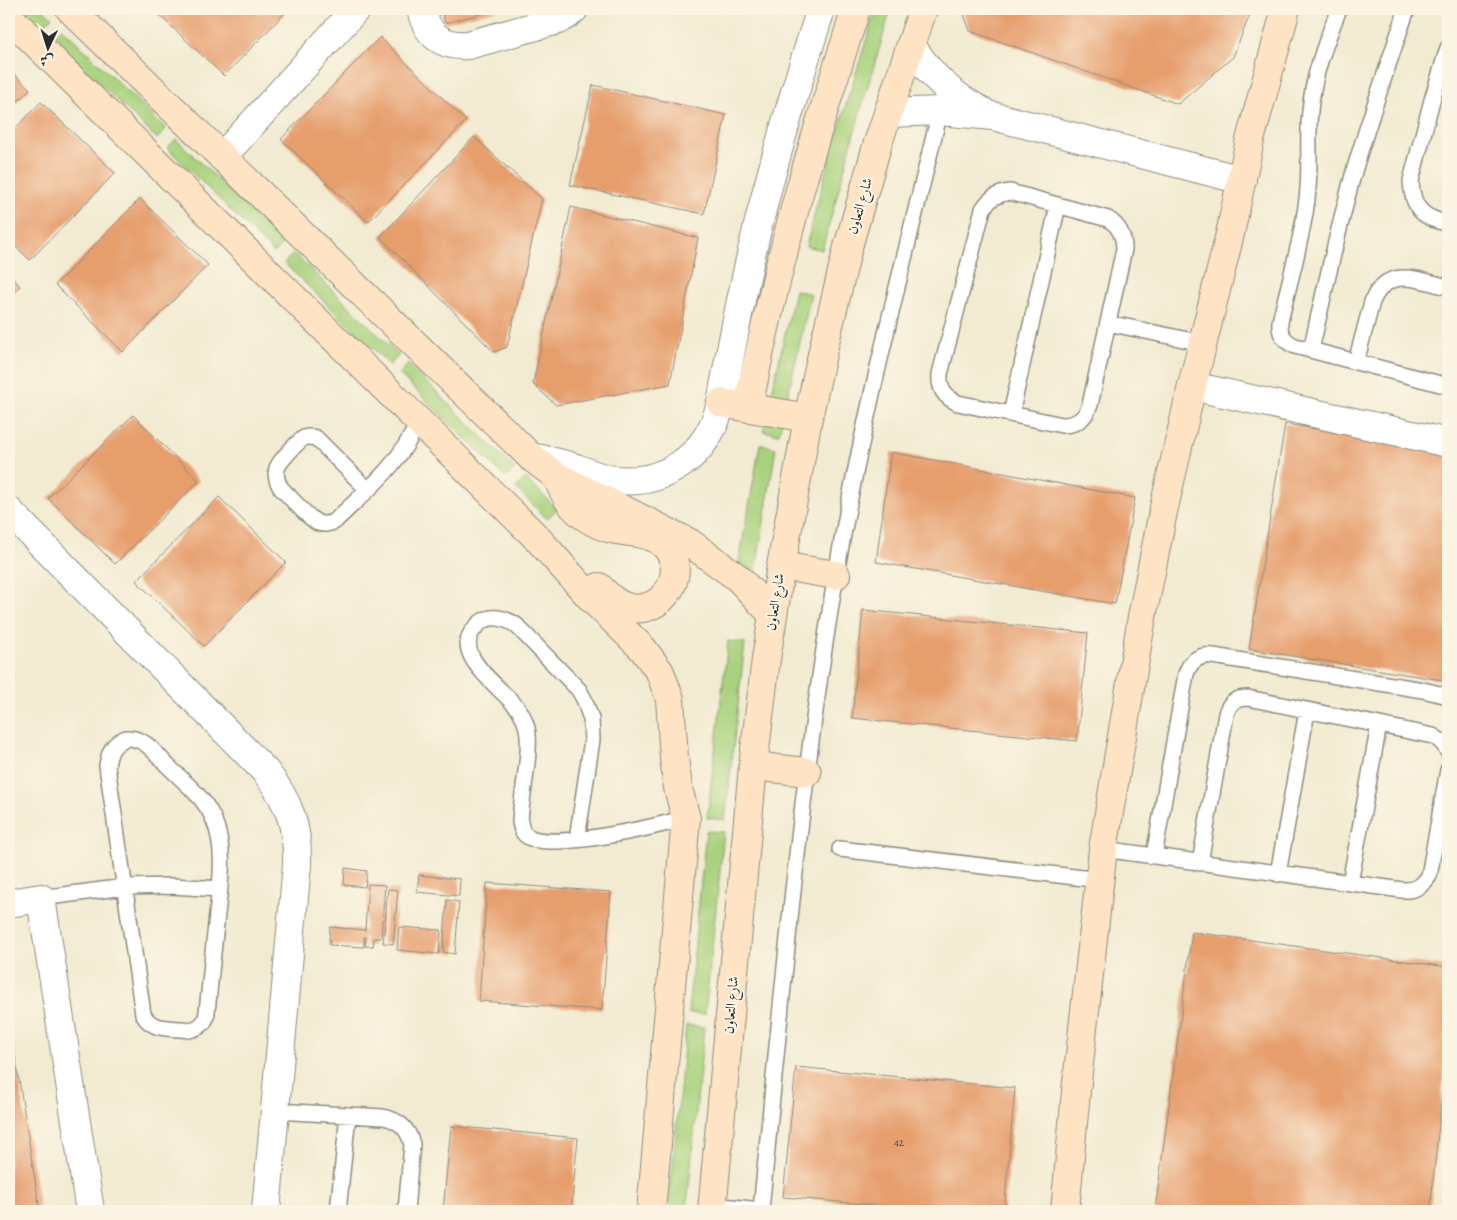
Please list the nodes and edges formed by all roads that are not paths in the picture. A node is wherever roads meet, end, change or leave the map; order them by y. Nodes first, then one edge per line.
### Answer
1 (70, 9) edge
2 (356, 9) edge
3 (421, 9) edge
4 (574, 9) edge
5 (821, 9) edge
6 (856, 9) edge
7 (923, 9) edge
8 (1286, 9) edge
9 (1339, 9) edge
10 (1408, 9) edge
11 (9, 17) edge
12 (911, 45) junction
13 (1448, 48) edge
14 (940, 111) junction
15 (888, 112) junction
16 (992, 116) junction
17 (222, 157) junction
18 (1242, 180) junction
19 (1058, 205) junction
20 (1448, 223) edge
21 (1448, 287) edge
22 (1108, 323) junction
23 (1202, 343) junction
24 (1311, 350) junction
25 (1356, 362) junction
26 (1192, 386) junction
27 (1448, 386) edge
28 (721, 403) junction
29 (748, 408) junction
30 (1011, 414) junction
31 (808, 418) junction
32 (419, 421) junction
33 (1448, 443) edge
34 (531, 457) junction
35 (556, 476) junction
36 (368, 490) junction
37 (9, 511) edge
38 (537, 538) junction
39 (781, 566) junction
40 (836, 575) junction
41 (773, 615) junction
42 (1448, 696) edge
43 (1307, 711) junction
44 (1379, 725) junction
45 (1448, 752) edge
46 (753, 766) junction
47 (1448, 770) edge
48 (807, 772) junction
49 (686, 818) junction
50 (577, 839) junction
51 (840, 849) dead end
52 (1103, 849) junction
53 (1154, 856) junction
54 (1200, 863) junction
55 (1278, 874) junction
56 (1100, 880) junction
57 (1350, 883) junction
58 (125, 887) junction
59 (220, 889) junction
60 (41, 898) junction
61 (9, 903) edge
62 (275, 1112) junction
63 (348, 1115) junction
64 (712, 1208) edge
65 (761, 1210) edge
66 (90, 1211) edge
67 (266, 1211) edge
68 (338, 1211) edge
69 (406, 1211) edge
70 (651, 1211) edge
71 (1065, 1211) edge

1 - 17 main road
2 - 17 street
3 - 4 street
5 - 28 street
6 - 29 main road
7 - 12 main road, شارع التعاون
8 - 18 main road
9 - 24 lane
10 - 24 lane
11 - 32 main road
12 - 15 main road, شارع التعاون
12 - 16 street
13 - 20 lane
14 - 15 street
14 - 16 street
14 - 40 lane
15 - 31 main road, شارع التعاون
16 - 18 street
17 - 34 main road
18 - 23 main road
19 - 22 lane
19 - 30 lane
19 - 30 lane
21 - 25 lane
22 - 23 lane
22 - 30 lane
23 - 26 main road
24 - 25 lane
25 - 27 lane
26 - 33 street
26 - 52 main road
28 - 29 main road
28 - 34 street
29 - 31 main road
31 - 39 main road, شارع التعاون
32 - 36 lane
32 - 38 main road
34 - 35 main road
35 - 38 main road
35 - 41 main road
36 - 36 lane
37 - 62 street
38 - 49 main road
39 - 40 main road
39 - 41 main road, شارع التعاون
40 - 48 lane
41 - 46 main road, شارع التعاون
42 - 53 lane
43 - 44 lane
43 - 54 lane
43 - 55 lane
44 - 45 lane
44 - 57 lane
46 - 48 main road
46 - 64 main road, شارع التعاون
47 - 57 lane
48 - 65 lane
49 - 50 lane
49 - 70 main road
50 - 50 lane
51 - 56 lane
52 - 53 lane
52 - 56 main road
53 - 54 lane
54 - 55 lane
55 - 57 lane
56 - 71 main road
58 - 59 lane
58 - 59 lane
58 - 59 lane
58 - 60 lane
60 - 61 street
60 - 66 street
62 - 63 lane
62 - 67 street
63 - 68 lane
63 - 69 lane
64 - 65 lane

